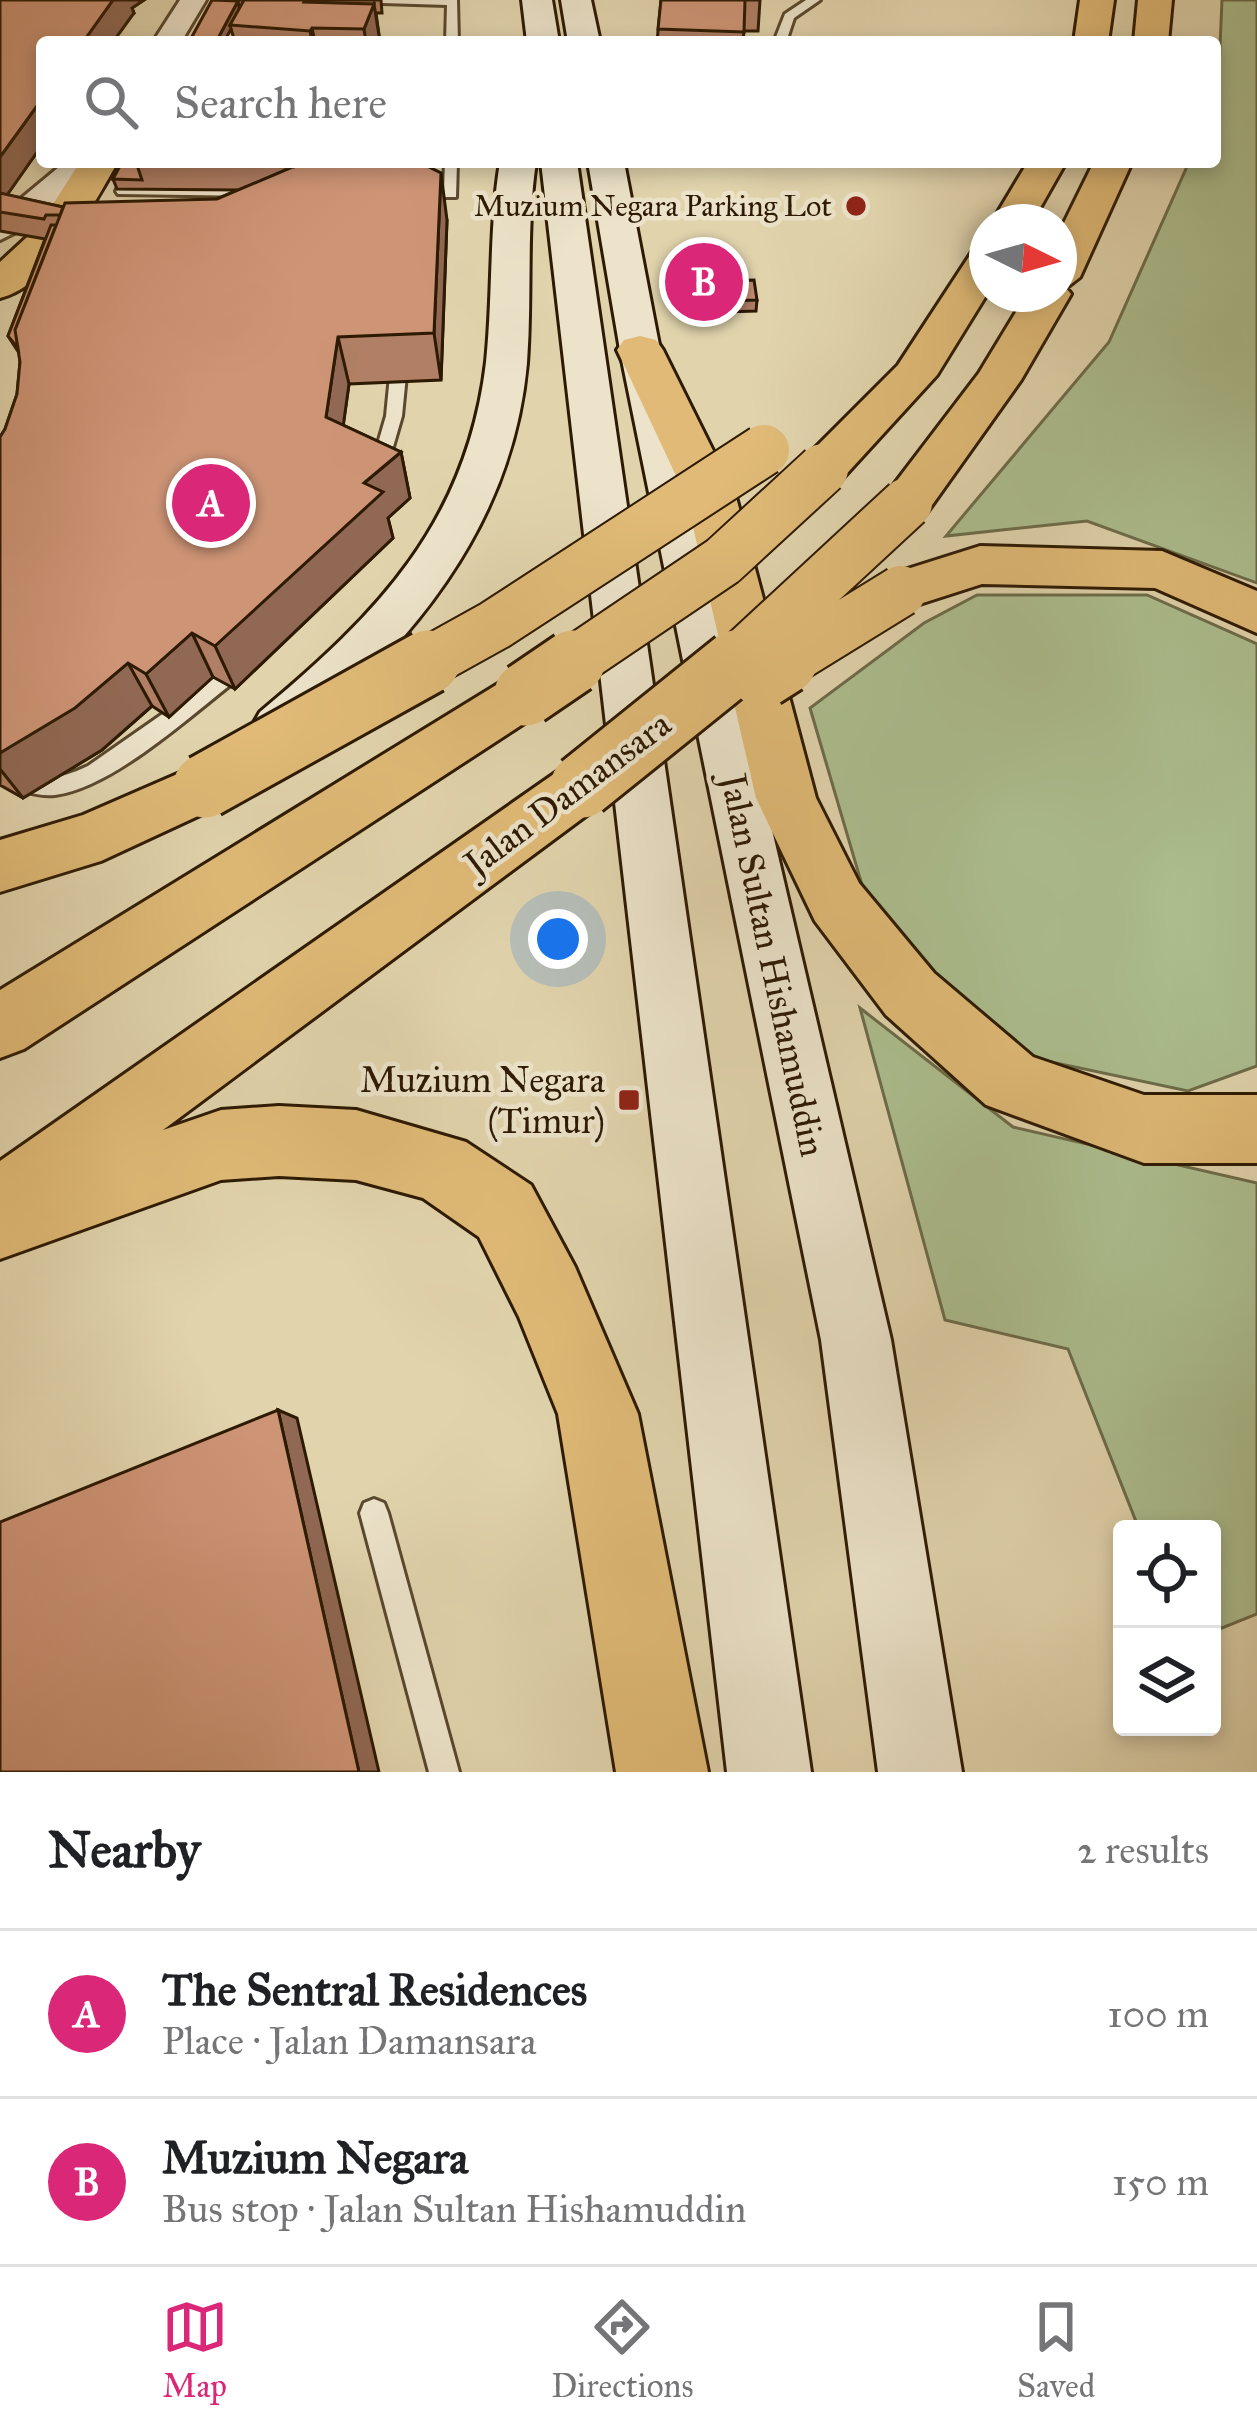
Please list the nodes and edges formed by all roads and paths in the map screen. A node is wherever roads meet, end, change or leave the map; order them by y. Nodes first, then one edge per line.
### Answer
1 (193, 0) edge
2 (382, 0) edge
3 (537, 0) edge
4 (576, 0) edge
5 (814, 0) edge
6 (1155, 0) edge
7 (171, 36) edge
8 (452, 36) edge
9 (542, 36) edge
10 (583, 36) edge
11 (782, 36) edge
12 (1152, 36) edge
13 (99, 168) edge
14 (135, 168) edge
15 (451, 168) edge
16 (518, 168) edge
17 (560, 168) edge
18 (607, 168) edge
19 (1044, 168) edge
20 (1110, 168) edge
21 (263, 193) edge
22 (404, 194) edge
23 (1022, 204) edge
24 (1077, 239) edge
25 (29, 253) edge
26 (969, 289) edge
27 (1038, 312) edge
28 (402, 329) edge
29 (640, 350) junction
30 (914, 375) junction
31 (375, 483) edge
32 (1257, 613) edge
33 (261, 651) edge
34 (0, 771) edge
35 (205, 786) junction
36 (582, 786) junction
37 (0, 866) edge
38 (0, 1028) edge
39 (1257, 1129) edge
40 (0, 1206) edge
41 (0, 1222) edge
42 (374, 1513) dead end
43 (444, 1772) edge
44 (662, 1772) edge
45 (769, 1772) edge
46 (920, 1772) edge

1 - 7 street
2 - 8 lane
3 - 9 main road
4 - 10 main road
5 - 11 lane
6 - 12 main road
13 - 25 main road
14 - 21 lane
15 - 22 lane
16 - 35 main road
17 - 45 main road
18 - 29 main road, Jalan Sultan Hishamuddin
19 - 23 main road
20 - 24 main road
26 - 30 main road
27 - 36 main road, Jalan Damansara, bridge
28 - 31 lane
29 - 39 main road
29 - 46 main road, Jalan Sultan Hishamuddin
30 - 35 main road, bridge
30 - 38 main road, bridge
32 - 36 main road, bridge
33 - 34 lane
35 - 37 main road
36 - 40 main road, Jalan Damansara
41 - 44 main road
42 - 43 lane

